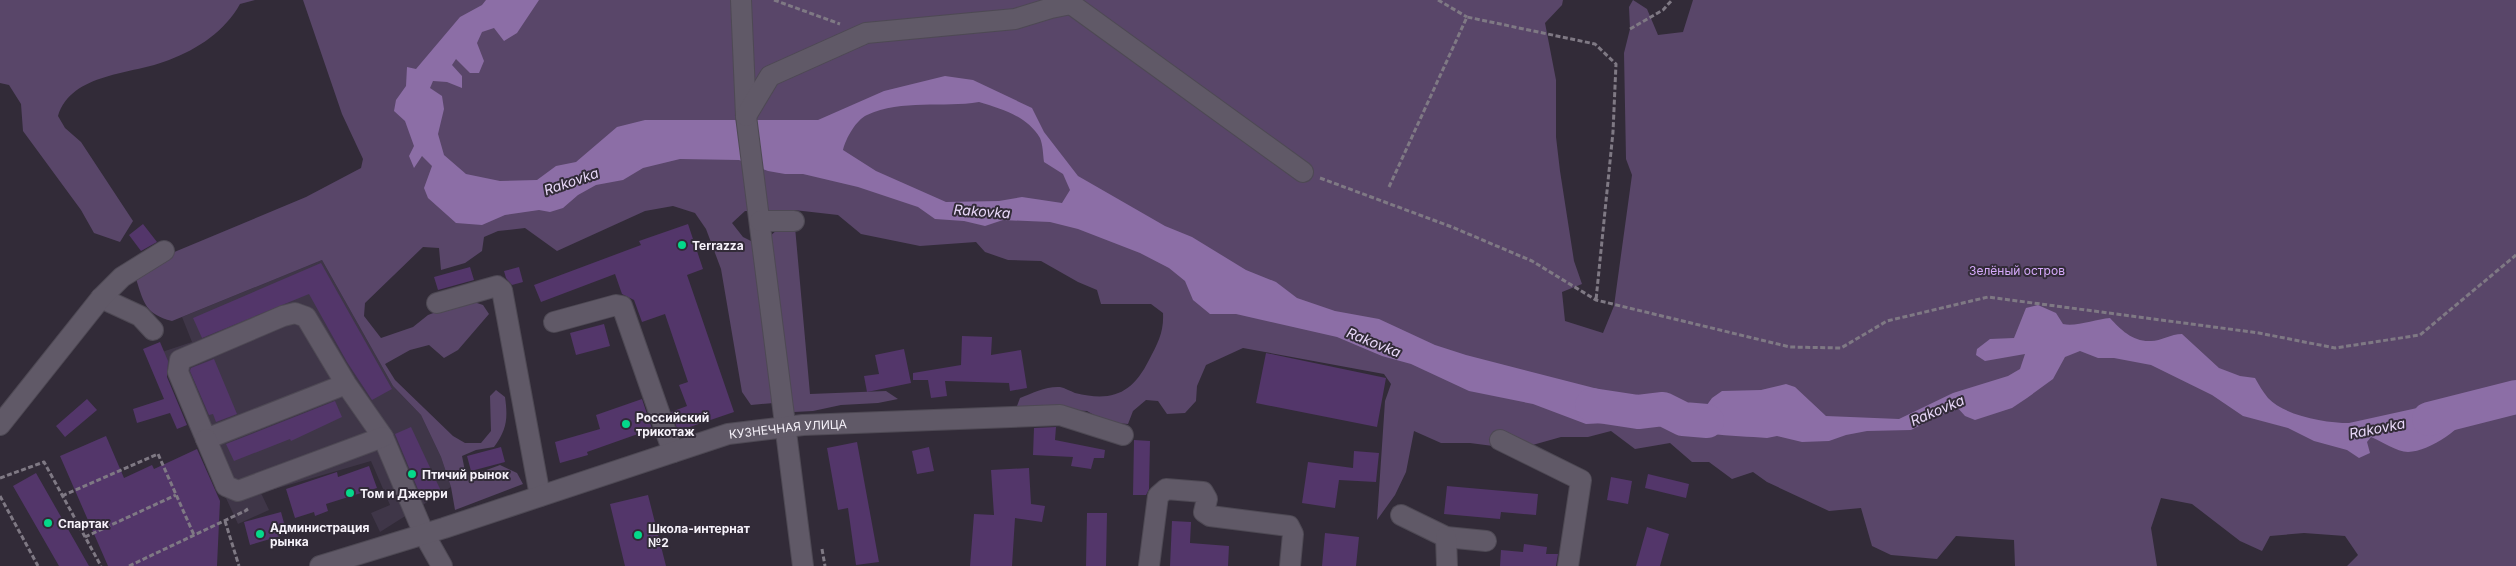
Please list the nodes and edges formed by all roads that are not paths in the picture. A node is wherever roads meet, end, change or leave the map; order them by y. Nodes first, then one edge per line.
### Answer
1 (741, 0) edge
2 (746, 116) junction
3 (1303, 172) road end
4 (760, 221) junction
5 (794, 221) dead end
6 (164, 251) dead end
7 (101, 298) junction
8 (437, 302) dead end
9 (554, 322) dead end
10 (153, 330) dead end
11 (346, 384) junction
12 (0, 425) edge
13 (784, 426) junction
14 (1123, 435) dead end
15 (383, 437) junction
16 (206, 439) junction
17 (1500, 440) dead end
18 (673, 452) junction
19 (540, 496) junction
20 (1401, 515) dead end
21 (424, 534) junction
22 (1446, 537) junction
23 (1486, 541) dead end
24 (320, 566) edge
25 (442, 566) edge
26 (803, 566) edge
27 (1149, 566) edge
28 (1290, 566) edge
29 (1447, 566) edge
30 (1568, 566) edge

1 - 2 street
2 - 3 street
2 - 4 street
4 - 5 street
4 - 13 street
6 - 7 street
7 - 10 street
7 - 12 street
8 - 19 street
9 - 18 street
11 - 15 street
11 - 16 street
11 - 16 street
13 - 14 street, КУЗНЕЧНАЯ УЛИЦА
13 - 18 street, КУЗНЕЧНАЯ УЛИЦА
13 - 26 street
15 - 16 street
15 - 21 street
17 - 30 street
18 - 19 street, КУЗНЕЧНАЯ УЛИЦА
19 - 21 street, КУЗНЕЧНАЯ УЛИЦА
20 - 22 street
21 - 24 street, КУЗНЕЧНАЯ УЛИЦА
21 - 25 street
22 - 23 street
22 - 29 street
27 - 28 street

